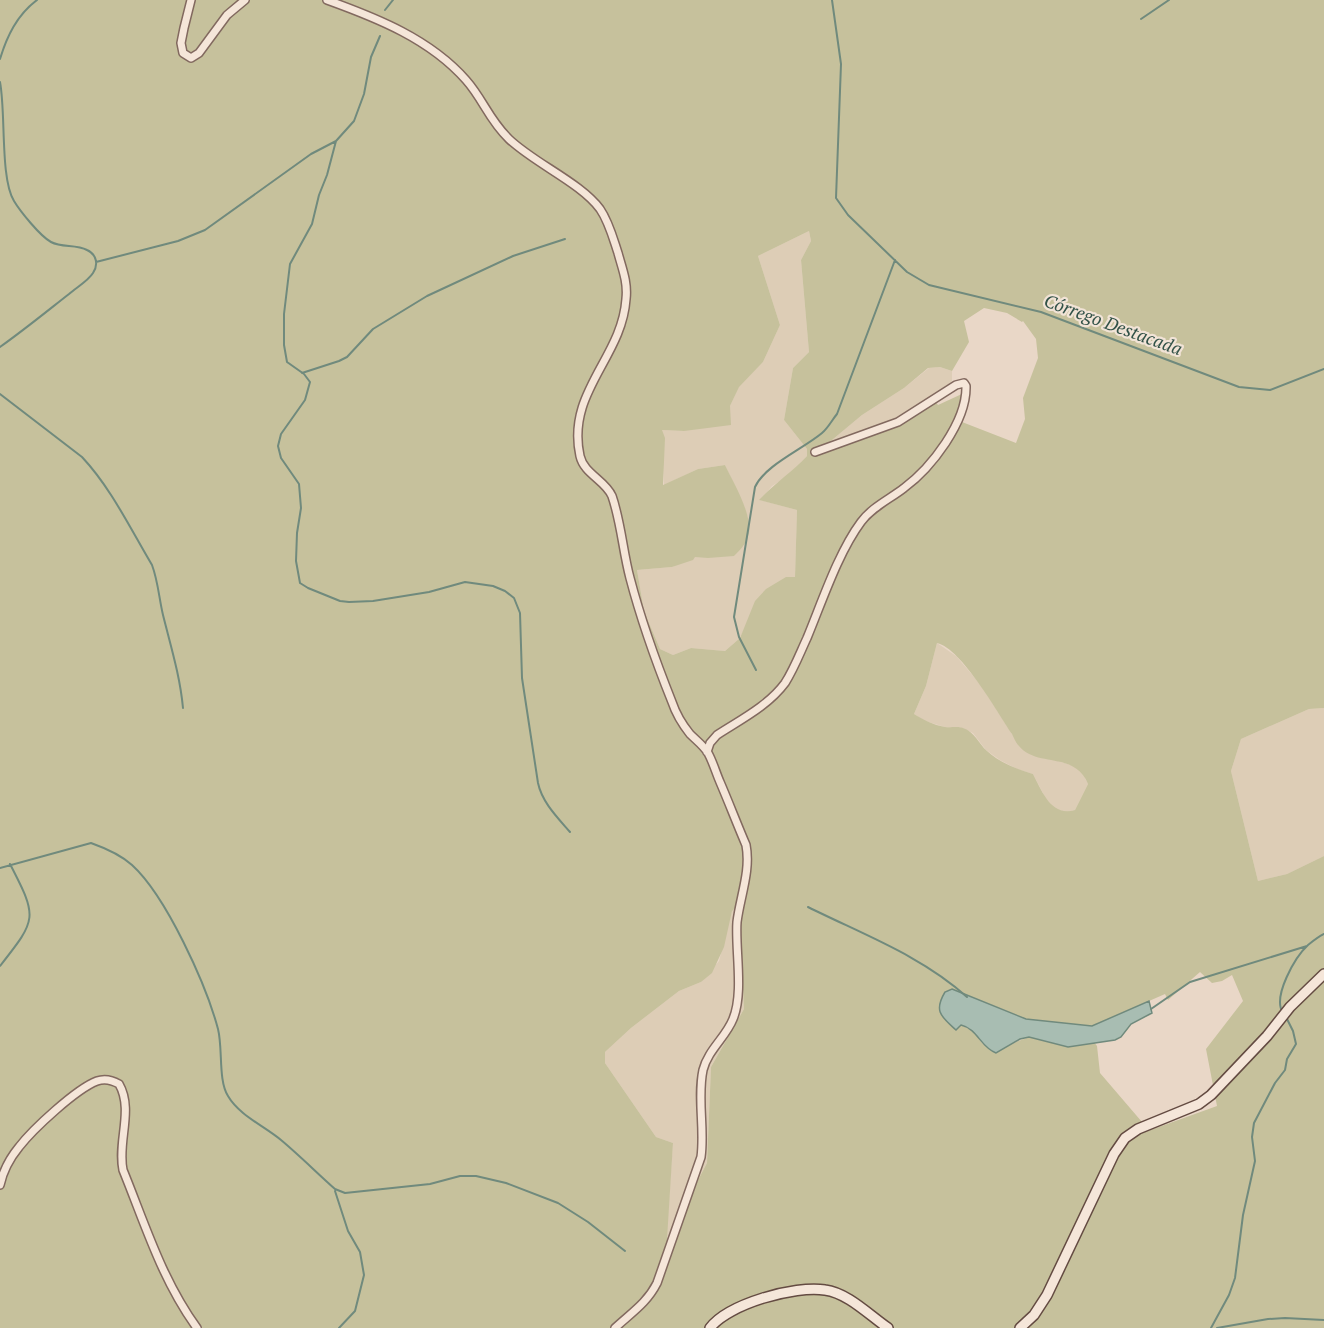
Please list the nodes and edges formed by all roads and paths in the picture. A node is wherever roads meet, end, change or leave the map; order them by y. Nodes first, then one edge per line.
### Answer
1 (191, 0) edge
2 (245, 0) edge
3 (327, 0) edge
4 (815, 452) dead end
5 (707, 752) junction
6 (1324, 974) edge
7 (0, 1185) edge
8 (197, 1328) edge
9 (615, 1328) edge
10 (710, 1328) edge
11 (888, 1328) edge
12 (1020, 1328) edge

1 - 2 street
3 - 5 street
4 - 5 street
5 - 9 street
6 - 12 street
7 - 8 street
10 - 11 street

